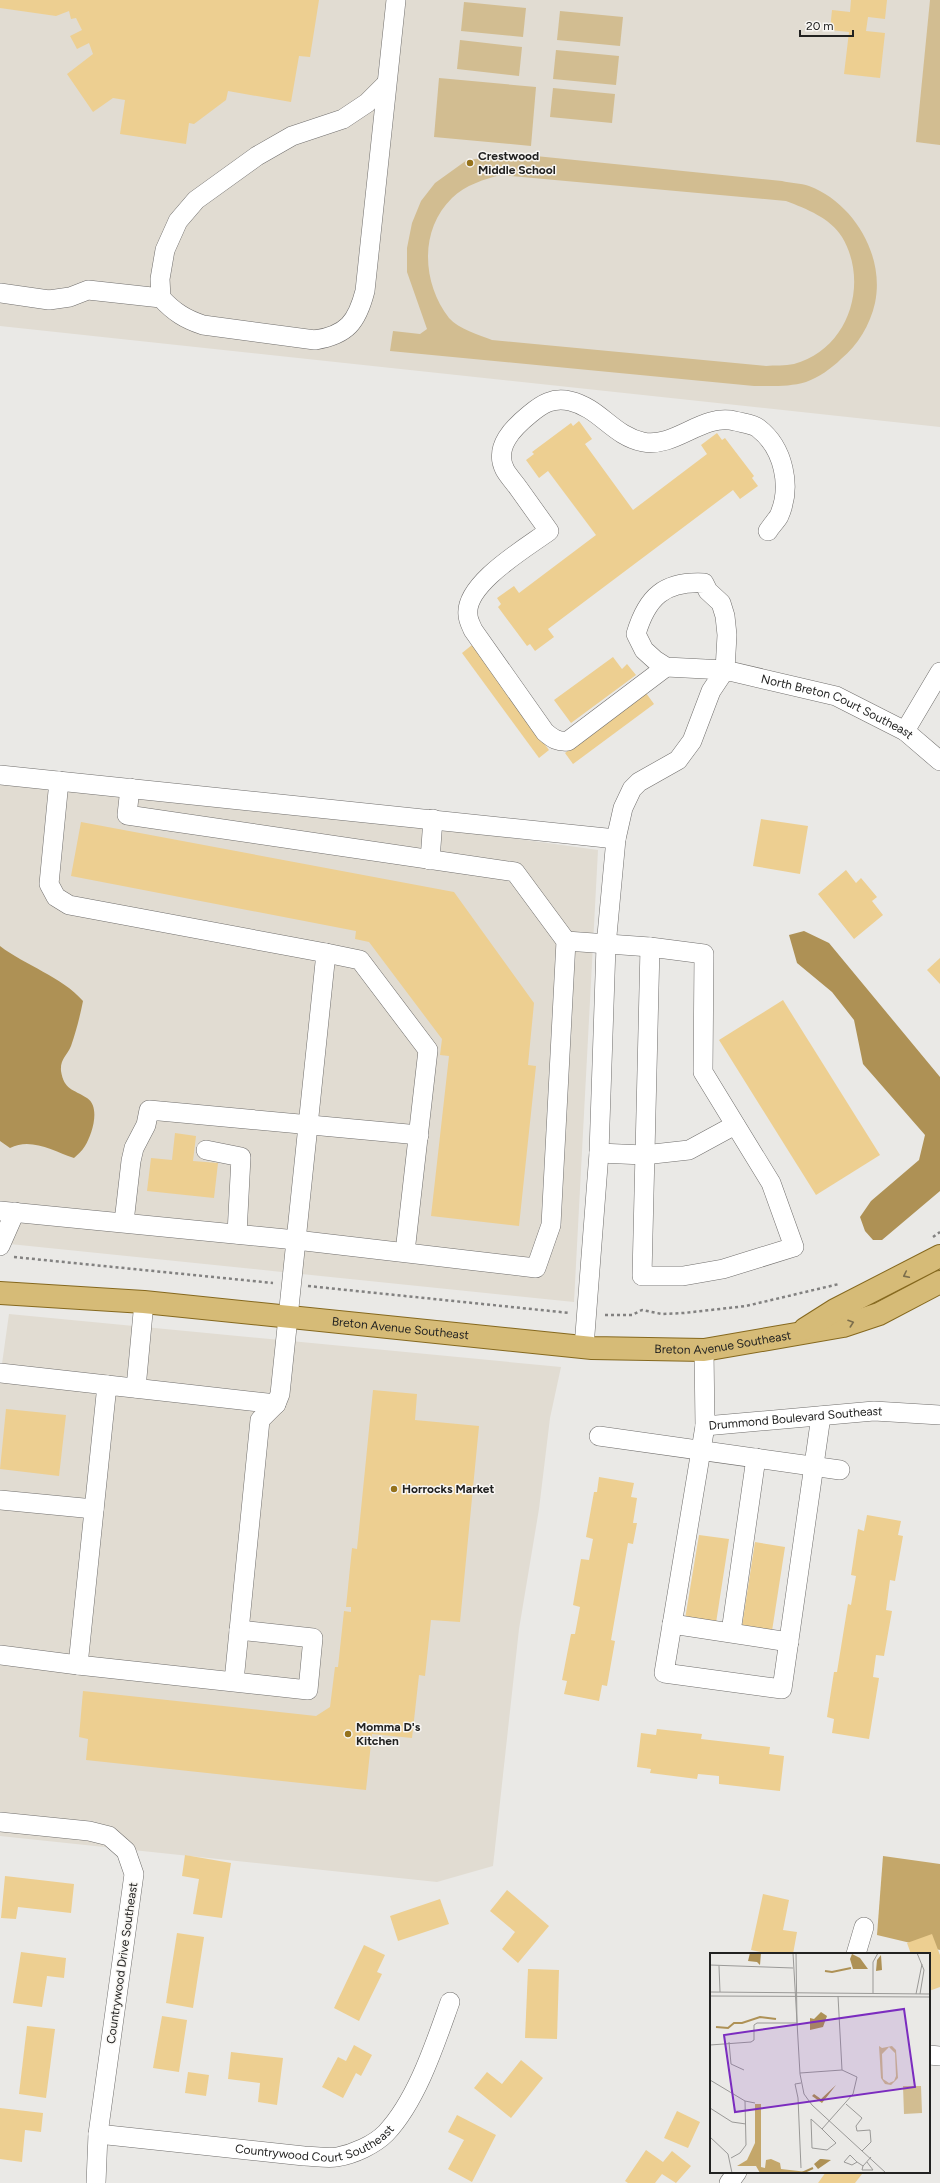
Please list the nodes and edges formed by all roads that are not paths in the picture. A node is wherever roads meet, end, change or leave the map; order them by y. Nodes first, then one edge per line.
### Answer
1 (396, 0) edge
2 (386, 84) junction
3 (0, 293) edge
4 (161, 298) junction
5 (768, 531) dead end
6 (666, 667) junction
7 (725, 670) junction
8 (937, 683) edge
9 (905, 731) junction
10 (940, 761) edge
11 (0, 775) edge
12 (59, 781) junction
13 (130, 788) junction
14 (433, 819) junction
15 (616, 839) junction
16 (430, 860) junction
17 (566, 941) junction
18 (606, 946) junction
19 (650, 948) junction
20 (326, 953) junction
21 (308, 1125) junction
22 (735, 1125) junction
23 (418, 1135) junction
24 (206, 1150) dead end
25 (600, 1153) junction
26 (644, 1155) junction
27 (8, 1212) edge
28 (124, 1222) junction
29 (237, 1234) junction
30 (296, 1240) junction
31 (935, 1248) edge
32 (4, 1251) edge
33 (405, 1252) junction
34 (940, 1282) edge
35 (0, 1293) edge
36 (144, 1302) junction
37 (287, 1317) junction
38 (799, 1333) junction
39 (584, 1347) junction
40 (704, 1350) junction
41 (0, 1373) edge
42 (107, 1385) junction
43 (136, 1388) junction
44 (276, 1404) junction
45 (940, 1415) edge
46 (821, 1416) junction
47 (704, 1426) junction
48 (599, 1436) dead end
49 (699, 1451) junction
50 (756, 1458) junction
51 (814, 1466) junction
52 (840, 1470) dead end
53 (0, 1500) edge
54 (94, 1509) junction
55 (672, 1624) junction
56 (238, 1630) junction
57 (731, 1632) junction
58 (788, 1642) junction
59 (0, 1655) edge
60 (78, 1665) junction
61 (234, 1682) junction
62 (0, 1822) edge
63 (864, 1927) dead end
64 (856, 1953) edge
65 (450, 2002) dead end
66 (930, 2055) edge
67 (940, 2056) edge
68 (98, 2134) junction
69 (736, 2173) edge
70 (96, 2183) edge
71 (729, 2183) edge

1 - 2 street
2 - 4 street
2 - 4 street
3 - 4 street
5 - 6 street
6 - 7 street
6 - 7 street
7 - 9 street, North Breton Court Southeast
7 - 15 street
8 - 9 street
9 - 10 street, North Breton Court Southeast
11 - 12 street
12 - 13 street
12 - 20 street
13 - 14 street
13 - 16 street
14 - 15 street
14 - 16 street
15 - 18 street
16 - 17 street
17 - 18 street
17 - 33 street
18 - 19 street
18 - 25 street
19 - 22 street
19 - 26 street
20 - 21 street
20 - 23 street
21 - 23 street
21 - 28 street
21 - 30 street
22 - 26 street
22 - 26 street
23 - 33 street
24 - 29 street
25 - 26 street
25 - 39 street
27 - 28 street
27 - 32 street
28 - 29 street
29 - 30 street
30 - 33 street
30 - 37 street
31 -> 38 main road, Breton Avenue Southeast
38 -> 34 main road, Breton Avenue Southeast
35 - 36 main road, Breton Avenue Southeast
36 - 37 main road, Breton Avenue Southeast
36 - 43 street
37 - 39 main road, Breton Avenue Southeast
37 - 44 street
38 - 40 main road, Breton Avenue Southeast
39 - 40 main road, Breton Avenue Southeast
40 - 47 street, Drummond Boulevard Southeast
41 - 42 street
42 - 43 street
42 - 54 street
43 - 44 street
44 - 56 street
45 - 46 street, Drummond Boulevard Southeast
46 - 47 street, Drummond Boulevard Southeast
46 - 51 street
47 - 49 street
48 - 49 street
49 - 50 street
49 - 55 street
50 - 51 street
50 - 57 street
51 - 52 street
51 - 58 street
53 - 54 street
54 - 60 street
55 - 57 street
55 - 58 street
56 - 61 street
56 - 61 street
57 - 58 street
59 - 60 street
60 - 61 street
62 - 68 street, Countrywood Drive Southeast
63 - 64 street
65 - 68 street, Countrywood Court Southeast
66 - 67 street
68 - 70 street, Countrywood Drive Southeast
69 - 71 street

